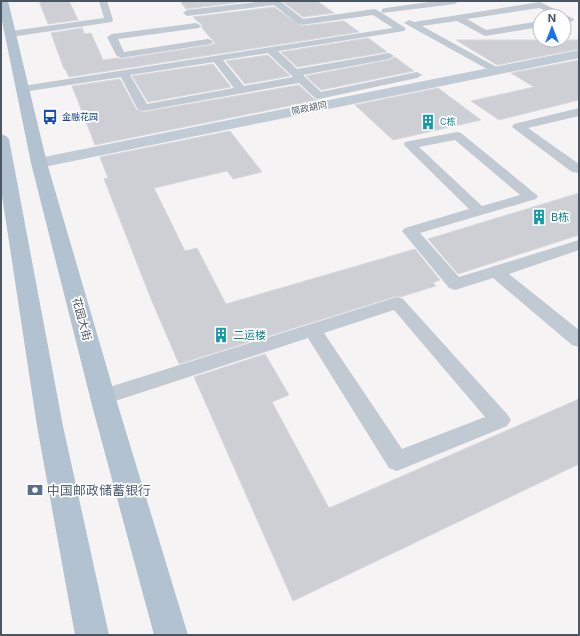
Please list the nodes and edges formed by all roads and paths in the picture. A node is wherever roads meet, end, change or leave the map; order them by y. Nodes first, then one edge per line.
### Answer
1 (103, 1) edge
2 (455, 1) edge
3 (3, 3) edge
4 (371, 4) dead end
5 (546, 8) edge
6 (385, 11) junction
7 (458, 18) junction
8 (413, 25) junction
9 (532, 25) edge
10 (196, 26) junction
11 (11, 34) junction
12 (208, 42) junction
13 (271, 50) junction
14 (579, 54) edge
15 (389, 56) dead end
16 (218, 58) junction
17 (496, 71) junction
18 (124, 73) junction
19 (417, 75) dead end
20 (298, 76) junction
21 (23, 89) junction
22 (241, 90) junction
23 (579, 112) edge
24 (1, 139) edge
25 (40, 163) junction
26 (579, 168) edge
27 (479, 211) junction
28 (579, 245) edge
29 (496, 272) junction
30 (312, 330) junction
31 (579, 340) edge
32 (103, 397) junction
33 (92, 635) edge
34 (171, 635) edge

1 - 11 lane
2 - 6 lane
3 - 11 main road, 花园大街
4 - 6 lane
5 - 7 lane
6 - 8 lane
7 - 8 lane
7 - 9 lane
8 - 17 lane
10 - 12 lane
10 - 12 lane
10 - 13 lane
11 - 21 main road, 花园大街
12 - 16 lane
13 - 16 lane
13 - 20 lane
14 - 17 street, 简政胡同
15 - 20 lane
16 - 18 lane
16 - 22 lane
17 - 25 street, 简政胡同
18 - 21 lane
18 - 22 lane
19 - 20 lane
20 - 22 lane
21 - 25 main road, 花园大街
23 - 26 lane
24 - 33 main road
25 - 32 main road, 花园大街
27 - 27 lane
27 - 29 lane
28 - 29 lane
29 - 31 lane
30 - 30 lane
30 - 32 lane
32 - 34 main road, 花园大街

